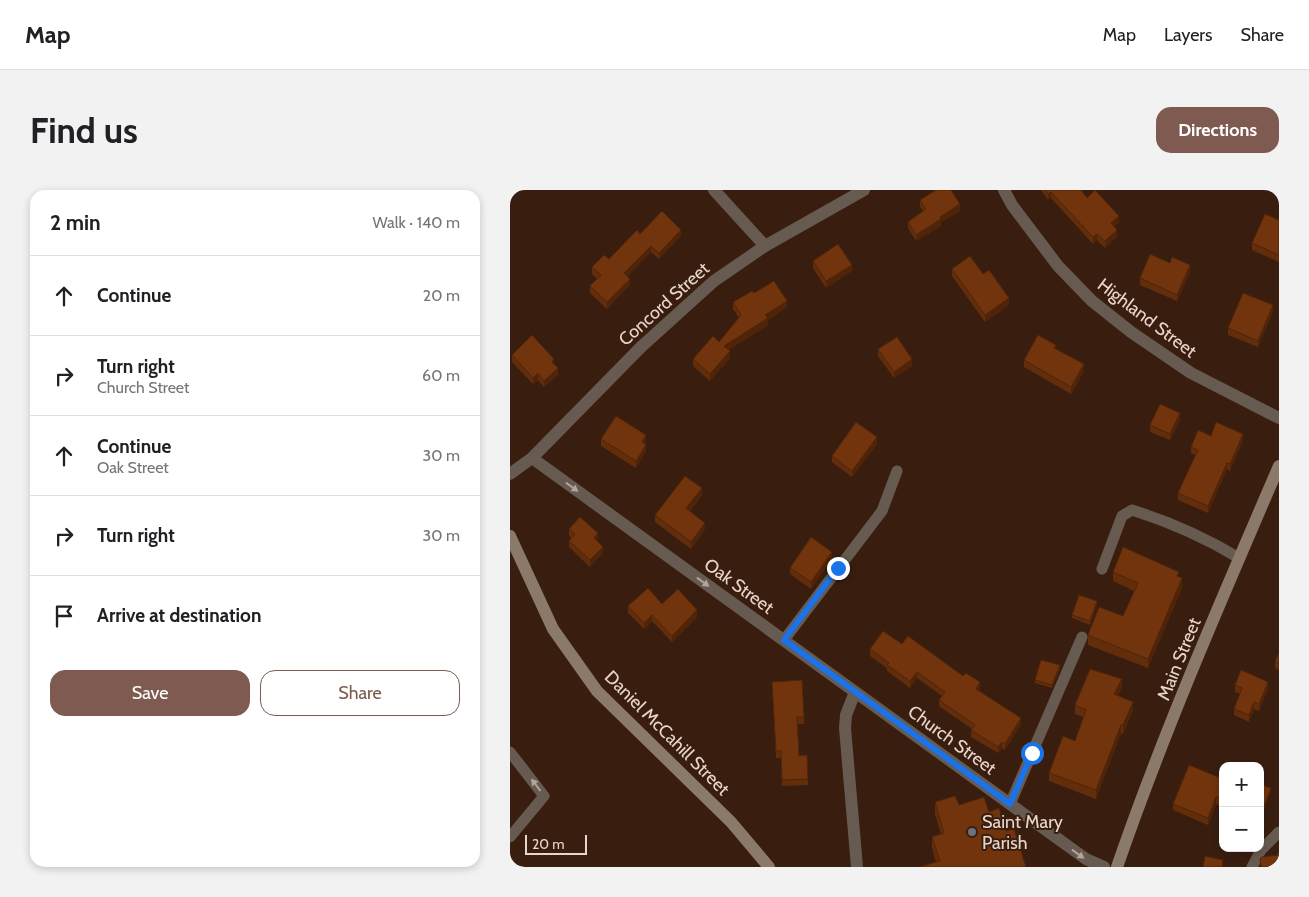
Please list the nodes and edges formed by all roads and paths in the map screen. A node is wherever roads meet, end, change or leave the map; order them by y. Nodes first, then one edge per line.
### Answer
1 (714, 190) edge
2 (864, 190) edge
3 (1004, 190) edge
4 (765, 246) junction
5 (1279, 418) edge
6 (532, 458) junction
7 (1279, 466) edge
8 (897, 471) dead end
9 (510, 474) edge
10 (510, 536) edge
11 (1239, 558) junction
12 (1102, 569) dead end
13 (1082, 637) dead end
14 (784, 640) junction
15 (855, 692) junction
16 (510, 752) edge
17 (1010, 804) junction
18 (1279, 832) edge
19 (510, 837) edge
20 (769, 867) edge
21 (857, 867) edge
22 (1104, 867) edge
23 (1117, 867) edge
24 (1252, 867) edge

1 - 4 street
2 - 4 street, Concord Street
3 - 5 street, Highland Street
4 - 6 street, Concord Street
6 - 9 street, Concord Street
6 -> 14 street, Oak Street
7 - 11 main road, Main Street
8 - 14 lane
10 - 20 main road, Daniel McCahill Street
11 - 12 lane
11 - 23 main road, Main Street
13 - 17 lane
14 - 15 street, Oak Street
15 - 17 street, Church Street
15 - 21 street
19 -> 16 lane
17 -> 22 street, Church Street
18 - 24 lane

